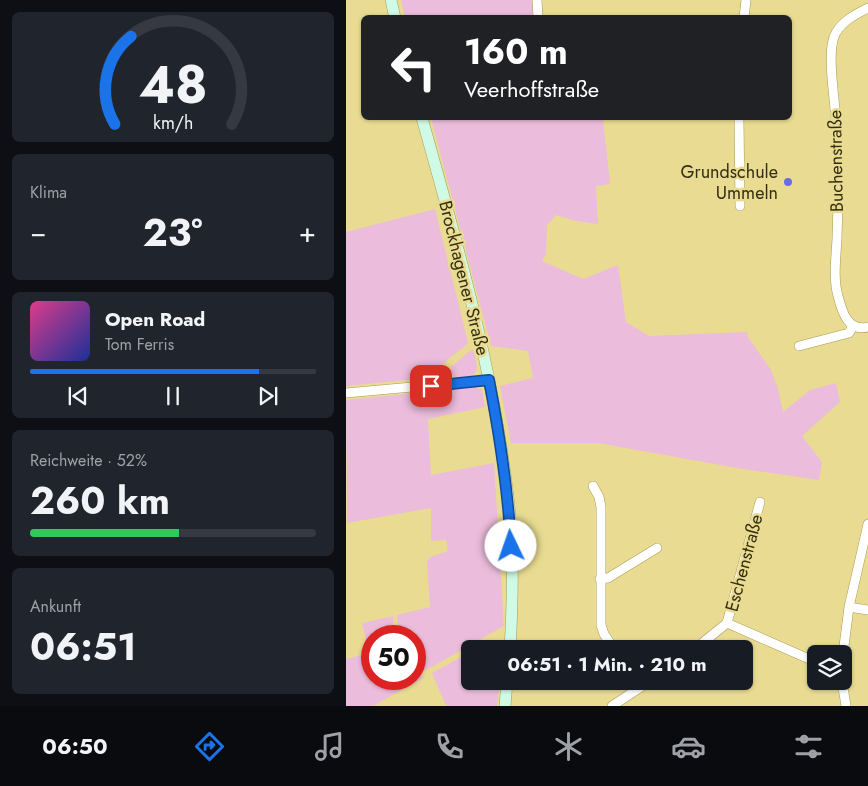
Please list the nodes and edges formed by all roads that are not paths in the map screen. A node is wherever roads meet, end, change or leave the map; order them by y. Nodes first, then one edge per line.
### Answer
1 (391, 0) edge
2 (537, 0) edge
3 (746, 0) edge
4 (868, 8) edge
5 (394, 15) edge
6 (538, 15) edge
7 (744, 15) edge
8 (423, 120) edge
9 (739, 120) edge
10 (740, 206) dead end
11 (853, 326) junction
12 (868, 327) edge
13 (799, 346) dead end
14 (489, 380) junction
15 (346, 393) edge
16 (593, 486) dead end
17 (760, 502) dead end
18 (868, 524) edge
19 (657, 548) dead end
20 (600, 579) junction
21 (849, 607) junction
22 (868, 610) edge
23 (727, 624) junction
24 (510, 640) edge
25 (608, 640) edge
26 (707, 640) edge
27 (844, 645) edge
28 (807, 658) edge
29 (506, 690) edge
30 (632, 690) edge
31 (843, 690) edge
32 (504, 706) edge
33 (612, 706) edge
34 (846, 706) edge

1 - 5 main road
2 - 6 street
3 - 7 street
4 - 11 street, Buchenstraße
8 - 14 main road, Brockhagener Straße
9 - 10 street
11 - 12 street
11 - 13 street
14 - 15 street
14 - 24 main road, Brockhagener Straße
16 - 20 street
17 - 23 street, Eschenstraße
18 - 21 street
19 - 20 street
20 - 25 street
21 - 22 street
21 - 27 street
23 - 26 street
23 - 28 street
29 - 32 main road
30 - 33 street
31 - 34 street

